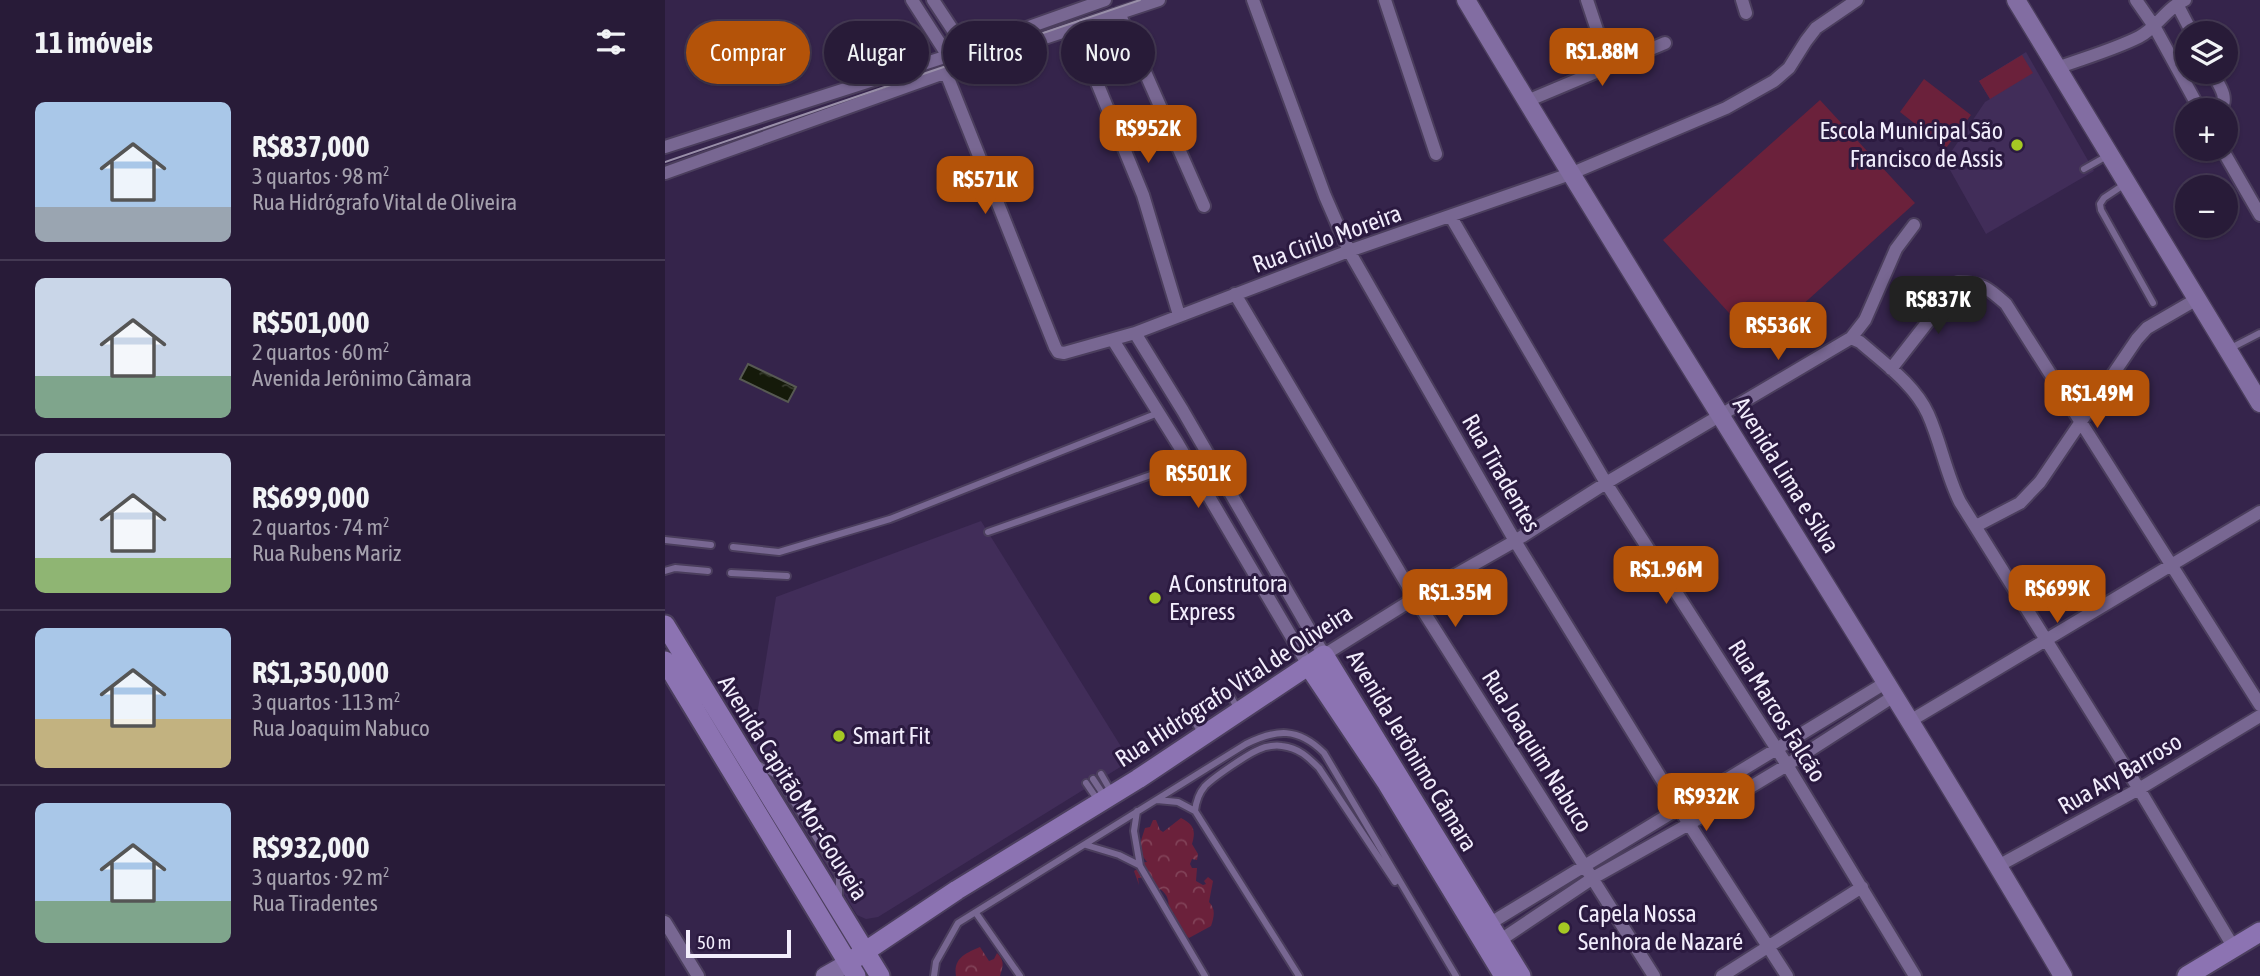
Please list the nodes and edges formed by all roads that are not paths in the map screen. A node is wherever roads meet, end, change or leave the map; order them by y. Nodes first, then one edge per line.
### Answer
1 (912, 0) edge
2 (933, 0) edge
3 (1105, 0) edge
4 (1159, 0) edge
5 (1253, 0) edge
6 (1385, 0) edge
7 (1467, 0) edge
8 (1587, 0) edge
9 (1857, 0) edge
10 (2016, 0) edge
11 (2136, 0) edge
12 (2181, 2) edge
13 (1119, 13) junction
14 (947, 21) edge
15 (1047, 21) edge
16 (1097, 21) edge
17 (2188, 21) edge
18 (2154, 26) junction
19 (1598, 33) dead end
20 (1665, 43) dead end
21 (943, 48) edge
22 (943, 58) edge
23 (2057, 68) junction
24 (943, 74) edge
25 (950, 84) edge
26 (1098, 84) edge
27 (2193, 98) edge
28 (1527, 102) junction
29 (665, 147) edge
30 (1436, 153) dead end
31 (2109, 154) junction
32 (2229, 161) edge
33 (2084, 169) dead end
34 (665, 173) edge
35 (1570, 174) junction
36 (2127, 183) junction
37 (1204, 206) dead end
38 (2260, 215) edge
39 (1451, 217) junction
40 (1914, 225) dead end
41 (1349, 251) junction
42 (1235, 295) junction
43 (2197, 299) junction
44 (2153, 303) dead end
45 (1179, 315) junction
46 (2260, 333) edge
47 (1135, 334) junction
48 (1851, 338) junction
49 (1113, 340) junction
50 (2228, 350) junction
51 (1891, 369) junction
52 (2260, 403) edge
53 (1158, 413) junction
54 (1720, 416) junction
55 (2082, 422) junction
56 (1188, 462) junction
57 (1606, 483) junction
58 (2260, 512) edge
59 (1976, 526) junction
60 (988, 532) dead end
61 (665, 540) edge
62 (1515, 541) junction
63 (711, 545) dead end
64 (733, 547) dead end
65 (2170, 564) junction
66 (665, 571) edge
67 (708, 571) dead end
68 (730, 573) dead end
69 (787, 576) dead end
70 (1415, 598) junction
71 (665, 625) edge
72 (2046, 639) junction
73 (1316, 660) junction
74 (674, 672) edge
75 (1890, 689) junction
76 (2260, 705) edge
77 (2260, 716) edge
78 (1910, 721) junction
79 (1776, 748) junction
80 (746, 756) junction
81 (1787, 765) junction
82 (1101, 774) dead end
83 (1093, 779) dead end
84 (1086, 783) dead end
85 (2139, 789) junction
86 (1106, 799) junction
87 (1157, 800) junction
88 (1679, 807) junction
89 (1137, 811) junction
90 (1195, 811) junction
91 (1689, 824) junction
92 (1086, 845) junction
93 (1140, 866) junction
94 (1584, 866) junction
95 (1998, 866) junction
96 (1236, 874) junction
97 (1593, 878) junction
98 (1229, 879) dead end
99 (1862, 887) junction
100 (839, 909) junction
101 (976, 913) junction
102 (665, 922) edge
103 (1489, 923) junction
104 (2260, 932) edge
105 (1499, 941) junction
106 (1768, 946) junction
107 (2234, 948) junction
108 (864, 951) junction
109 (1450, 965) junction
110 (852, 969) edge
111 (698, 976) edge
112 (825, 976) edge
113 (880, 976) edge
114 (934, 976) edge
115 (1020, 976) edge
116 (1205, 976) edge
117 (1299, 976) edge
118 (1456, 976) edge
119 (1504, 976) edge
120 (1521, 976) edge
121 (1654, 976) edge
122 (1722, 976) edge
123 (1787, 976) edge
124 (1915, 976) edge
125 (2063, 976) edge
126 (2187, 976) edge

1 - 21 street
2 - 14 street
3 - 15 street
4 - 13 street
5 - 41 street, Rua Tiradentes
6 - 30 street
7 - 28 main road, Avenida Lima e Silva
8 - 19 street
9 - 35 street, Rua Cirilo Moreira
10 - 23 main road
11 - 18 street
12 - 17 street
12 - 18 street
13 - 16 street
13 - 37 street
18 - 23 street
18 - 27 street
20 - 28 street
22 - 29 street
23 - 31 main road
24 - 34 street
25 - 49 street, Rua Cirilo Moreira
26 - 45 street
28 - 35 main road, Avenida Lima e Silva
31 - 33 lane
31 - 36 main road
32 - 38 street
35 - 39 street, Rua Cirilo Moreira
35 - 54 main road, Avenida Lima e Silva
36 - 43 main road
36 - 44 lane
39 - 41 street, Rua Cirilo Moreira
39 - 57 street, Rua Marcos Falcão
40 - 48 street
41 - 42 street, Rua Cirilo Moreira
41 - 62 street, Rua Tiradentes
42 - 45 street, Rua Cirilo Moreira
42 - 70 street, Rua Joaquim Nabuco
43 - 50 main road
43 - 55 street
45 - 47 street, Rua Cirilo Moreira
46 - 50 lane
47 - 49 street, Rua Cirilo Moreira
47 - 73 street, Avenida Jerônimo Câmara
48 - 51 street
48 - 54 street, Rua Hidrógrafo Vital de Oliveira
49 - 53 street, Avenida Jerônimo Câmara
50 - 52 main road
51 - 55 street
51 - 59 street
53 - 56 street, Avenida Jerônimo Câmara
53 - 64 lane
54 - 57 street, Rua Hidrógrafo Vital de Oliveira
54 - 75 main road, Avenida Lima e Silva
55 - 59 street
55 - 65 street
56 - 60 lane
56 - 73 street, Avenida Jerônimo Câmara
57 - 62 street, Rua Hidrógrafo Vital de Oliveira
57 - 79 street, Rua Marcos Falcão
58 - 65 street
59 - 72 street
61 - 63 lane
62 - 70 street, Rua Hidrógrafo Vital de Oliveira
62 - 88 street, Rua Tiradentes
65 - 72 street
65 - 76 street
66 - 67 lane
68 - 69 lane
70 - 73 street, Rua Hidrógrafo Vital de Oliveira
70 - 94 street, Rua Joaquim Nabuco
71 - 74 main road, Avenida Capitão Mor-Gouveia
72 - 78 street
72 - 85 street
73 - 86 main road, Rua Hidrógrafo Vital de Oliveira
73 - 103 main road, Avenida Jerônimo Câmara
73 - 119 main road, Avenida Jerônimo Câmara
74 - 80 main road, Avenida Capitão Mor-Gouveia
74 - 110 main road, Avenida Capitão Mor-Gouveia
75 - 78 main road, Avenida Lima e Silva
75 - 79 street
75 - 81 street
77 - 85 street, Rua Ary Barroso
78 - 95 main road, Avenida Lima e Silva
79 - 81 street, Rua Marcos Falcão
79 - 88 street
80 - 100 main road, Avenida Capitão Mor-Gouveia
80 - 100 lane
81 - 91 street
81 - 99 street, Rua Marcos Falcão
82 - 86 lane
83 - 86 lane
84 - 86 lane
85 - 95 street, Rua Ary Barroso
85 - 107 street
86 - 108 main road, Rua Hidrógrafo Vital de Oliveira
87 - 89 lane
87 - 90 lane
87 - 109 lane
88 - 91 street, Rua Tiradentes
88 - 94 street
89 - 92 lane
89 - 93 lane
90 - 96 lane
90 - 109 lane
91 - 97 street
91 - 106 street, Rua Tiradentes
92 - 93 lane
92 - 101 lane
93 - 116 lane
94 - 97 street, Rua Joaquim Nabuco
94 - 103 street
95 - 125 main road, Avenida Lima e Silva
96 - 98 lane
96 - 117 lane
97 - 105 street
97 - 121 street, Rua Joaquim Nabuco
99 - 106 street
99 - 124 street, Rua Marcos Falcão
100 - 108 main road, Avenida Capitão Mor-Gouveia
101 - 114 lane
101 - 115 lane
102 - 111 street
103 - 105 main road, Avenida Jerônimo Câmara
104 - 107 main road
105 - 120 main road, Avenida Jerônimo Câmara
106 - 122 street
106 - 123 street, Rua Tiradentes
107 - 126 main road
108 - 110 main road, Rua Hidrógrafo Vital de Oliveira
108 - 113 main road, Avenida Capitão Mor-Gouveia
109 - 118 lane
110 - 112 main road

